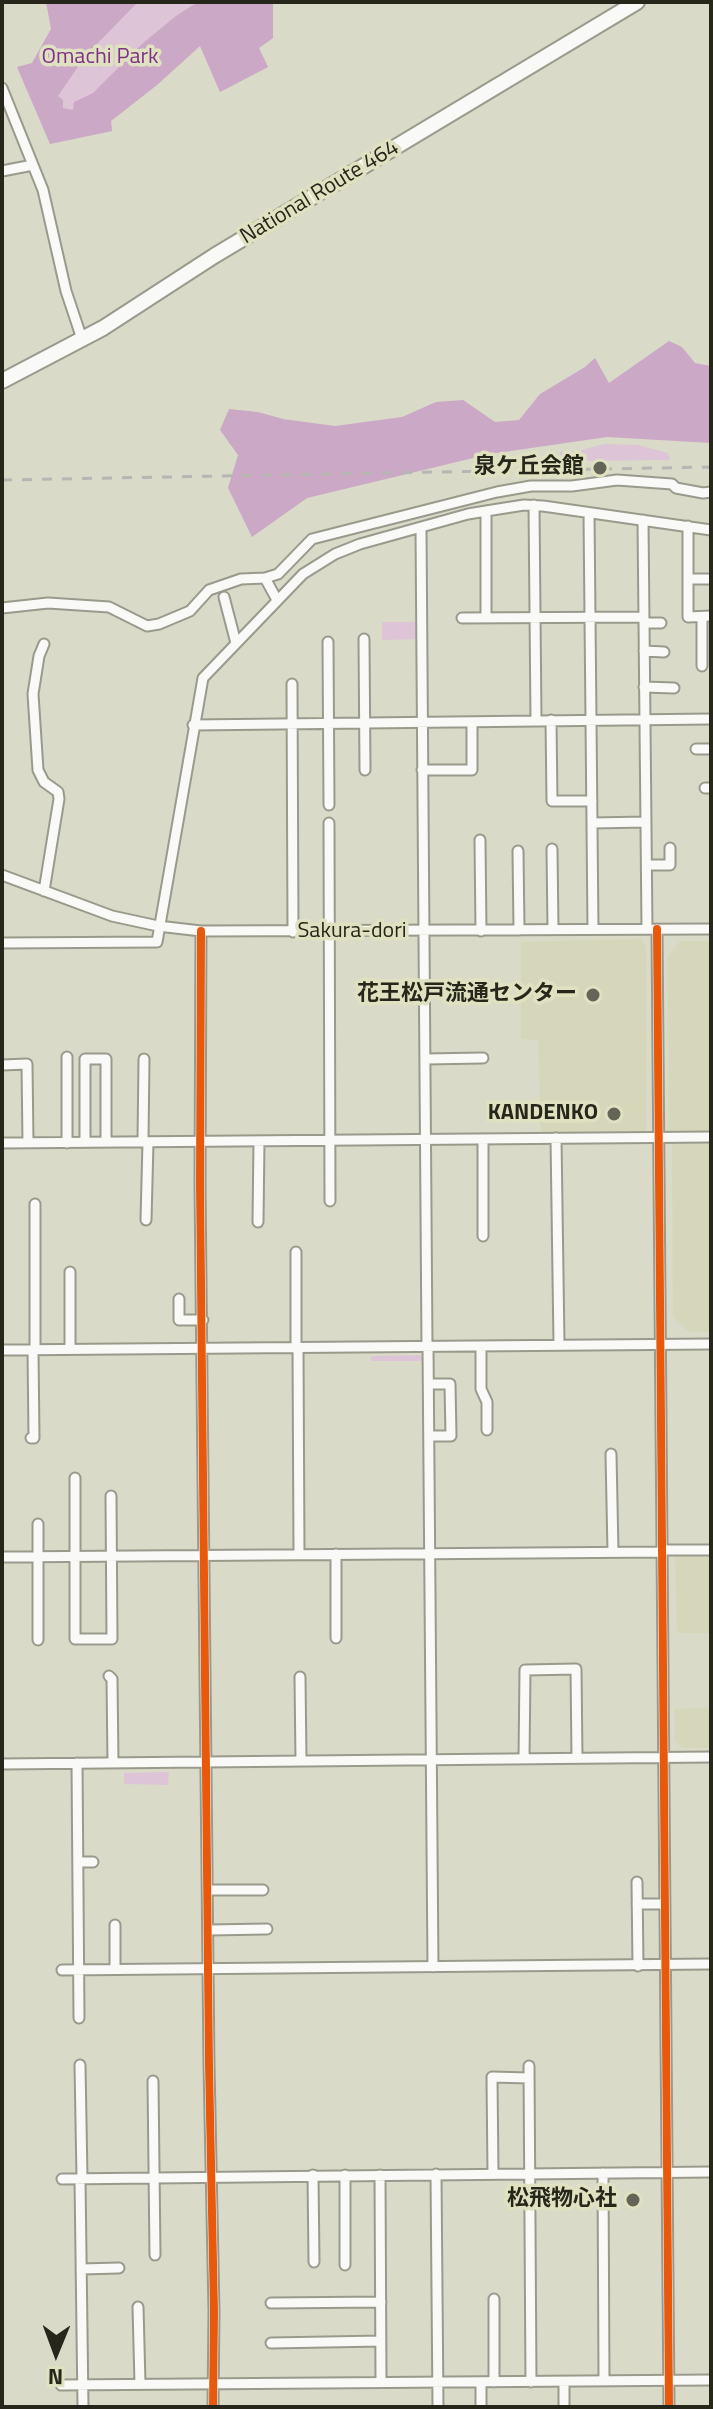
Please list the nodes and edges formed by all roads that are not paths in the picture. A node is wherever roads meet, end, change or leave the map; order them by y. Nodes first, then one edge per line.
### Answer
1 (637, 2) edge
2 (2, 88) edge
3 (33, 165) junction
4 (2, 171) edge
5 (82, 339) junction
6 (2, 381) edge
7 (711, 492) edge
8 (534, 505) junction
9 (486, 511) junction
10 (589, 513) junction
11 (643, 520) junction
12 (688, 526) junction
13 (421, 528) junction
14 (711, 530) edge
15 (265, 578) junction
16 (688, 579) junction
17 (711, 579) edge
18 (224, 597) dead end
19 (277, 600) junction
20 (2, 608) edge
21 (707, 616) edge
22 (462, 618) dead end
23 (486, 618) junction
24 (535, 618) junction
25 (590, 618) junction
26 (644, 620) junction
27 (661, 623) dead end
28 (364, 639) dead end
29 (328, 642) dead end
30 (236, 643) junction
31 (44, 644) dead end
32 (644, 651) junction
33 (664, 652) dead end
34 (702, 666) dead end
35 (292, 684) dead end
36 (644, 687) junction
37 (674, 688) dead end
38 (644, 719) junction
39 (711, 719) edge
40 (536, 720) junction
41 (551, 720) junction
42 (590, 720) junction
43 (472, 722) junction
44 (365, 723) junction
45 (422, 723) junction
46 (292, 724) junction
47 (329, 724) junction
48 (193, 725) junction
49 (696, 749) dead end
50 (711, 749) edge
51 (365, 770) dead end
52 (422, 770) junction
53 (592, 801) junction
54 (329, 805) dead end
55 (646, 822) junction
56 (329, 823) dead end
57 (592, 823) junction
58 (480, 840) dead end
59 (670, 848) dead end
60 (552, 849) dead end
61 (518, 851) dead end
62 (647, 865) junction
63 (2, 875) edge
64 (44, 891) junction
65 (158, 926) junction
66 (553, 929) junction
67 (593, 929) junction
68 (652, 929) junction
69 (711, 929) edge
70 (519, 930) junction
71 (201, 931) junction
72 (330, 931) junction
73 (423, 931) junction
74 (481, 931) junction
75 (293, 932) junction
76 (2, 943) edge
77 (67, 1057) dead end
78 (483, 1058) dead end
79 (144, 1059) dead end
80 (425, 1059) junction
81 (2, 1065) edge
82 (657, 1137) junction
83 (711, 1137) edge
84 (556, 1138) junction
85 (425, 1139) junction
86 (483, 1139) junction
87 (330, 1140) junction
88 (106, 1141) junction
89 (145, 1141) junction
90 (259, 1141) junction
91 (85, 1142) junction
92 (201, 1142) junction
93 (2, 1143) edge
94 (28, 1143) junction
95 (67, 1143) junction
96 (330, 1201) dead end
97 (35, 1204) dead end
98 (146, 1220) dead end
99 (258, 1222) dead end
100 (483, 1236) dead end
101 (296, 1252) dead end
102 (70, 1272) dead end
103 (179, 1299) dead end
104 (203, 1320) junction
105 (559, 1344) junction
106 (659, 1344) junction
107 (711, 1344) edge
108 (428, 1346) junction
109 (481, 1346) junction
110 (297, 1347) junction
111 (203, 1348) junction
112 (70, 1349) junction
113 (2, 1350) edge
114 (34, 1350) junction
115 (429, 1384) junction
116 (487, 1430) dead end
117 (430, 1436) junction
118 (31, 1438) dead end
119 (611, 1454) dead end
120 (75, 1478) dead end
121 (111, 1496) dead end
122 (38, 1524) dead end
123 (711, 1550) edge
124 (661, 1551) junction
125 (613, 1552) junction
126 (430, 1553) junction
127 (299, 1554) junction
128 (336, 1554) junction
129 (205, 1556) junction
130 (2, 1557) edge
131 (38, 1557) junction
132 (74, 1557) junction
133 (111, 1557) junction
134 (336, 1638) dead end
135 (38, 1640) dead end
136 (109, 1676) dead end
137 (299, 1677) dead end
138 (663, 1757) junction
139 (711, 1757) edge
140 (577, 1758) junction
141 (432, 1759) junction
142 (524, 1759) junction
143 (301, 1761) junction
144 (207, 1762) junction
145 (77, 1763) junction
146 (113, 1763) junction
147 (2, 1764) edge
148 (78, 1862) junction
149 (93, 1862) dead end
150 (637, 1882) dead end
151 (209, 1890) junction
152 (263, 1890) dead end
153 (637, 1904) junction
154 (664, 1904) junction
155 (115, 1925) dead end
156 (267, 1929) dead end
157 (209, 1930) junction
158 (711, 1964) edge
159 (638, 1966) junction
160 (665, 1966) junction
161 (433, 1967) junction
162 (209, 1968) junction
163 (115, 1969) junction
164 (62, 1970) dead end
165 (79, 1970) junction
166 (79, 2018) dead end
167 (80, 2065) dead end
168 (529, 2066) dead end
169 (529, 2078) junction
170 (153, 2081) dead end
171 (666, 2172) junction
172 (711, 2172) edge
173 (603, 2173) junction
174 (436, 2174) junction
175 (493, 2174) junction
176 (530, 2174) junction
177 (313, 2175) junction
178 (345, 2175) junction
179 (380, 2175) junction
180 (153, 2177) junction
181 (212, 2177) junction
182 (81, 2178) junction
183 (62, 2179) dead end
184 (155, 2255) dead end
185 (314, 2262) dead end
186 (345, 2265) dead end
187 (119, 2268) dead end
188 (81, 2269) junction
189 (494, 2299) dead end
190 (381, 2302) junction
191 (271, 2303) dead end
192 (138, 2307) dead end
193 (381, 2341) junction
194 (271, 2343) dead end
195 (604, 2380) junction
196 (669, 2380) junction
197 (711, 2380) edge
198 (381, 2382) junction
199 (438, 2382) junction
200 (481, 2382) junction
201 (494, 2382) junction
202 (531, 2382) junction
203 (564, 2382) junction
204 (83, 2384) junction
205 (140, 2384) junction
206 (213, 2384) junction
207 (61, 2385) dead end
208 (83, 2407) edge
209 (213, 2407) edge
210 (438, 2407) edge
211 (481, 2407) edge
212 (564, 2407) edge
213 (669, 2407) edge

1 - 5 highway, National Route 464
2 - 3 street
3 - 4 street
3 - 5 street
5 - 6 highway, National Route 464
7 - 15 street
8 - 9 street
8 - 10 street
8 - 24 street
9 - 13 street
9 - 23 street
10 - 11 street
10 - 25 street
11 - 12 street
11 - 26 street
12 - 14 street
12 - 16 street
13 - 19 street
13 - 45 street
15 - 19 street
15 - 20 street
16 - 17 street
16 - 21 street
18 - 30 street
19 - 30 street
21 - 34 street
22 - 23 street
23 - 24 street
24 - 25 street
24 - 40 street
25 - 26 street
25 - 42 street
26 - 27 street
26 - 32 street
28 - 44 street
29 - 47 street
30 - 48 street
31 - 64 street
32 - 33 street
32 - 36 street
35 - 46 street
36 - 37 street
36 - 38 street
38 - 39 street
38 - 42 street
38 - 55 street
40 - 41 street
40 - 43 street
41 - 42 street
41 - 53 street
42 - 53 street
43 - 45 street
43 - 52 street
44 - 45 street
44 - 47 street
44 - 51 street
45 - 52 street
46 - 47 street
46 - 48 street
46 - 75 street
47 - 54 street
48 - 65 street
49 - 50 street
52 - 73 street
53 - 57 street
55 - 57 street
55 - 62 street
56 - 72 street
57 - 67 street
58 - 74 street
59 - 62 street
60 - 66 street
61 - 70 street
62 - 68 street
63 - 64 street, Sakura-dori
64 - 65 street, Sakura-dori
65 - 71 street, Sakura-dori
65 - 76 street
66 - 67 street, Sakura-dori
66 - 70 street, Sakura-dori
67 - 68 street, Sakura-dori
68 - 69 street, Sakura-dori
68 - 82 street
70 - 74 street, Sakura-dori
71 - 75 street, Sakura-dori
71 - 92 street
72 - 73 street, Sakura-dori
72 - 75 street, Sakura-dori
72 - 87 street
73 - 74 street, Sakura-dori
73 - 80 street
77 - 95 street
78 - 80 street
79 - 89 street
80 - 85 street
81 - 94 street
82 - 83 street
82 - 84 street
82 - 106 street
84 - 86 street
84 - 105 street
85 - 86 street
85 - 87 street
85 - 108 street
86 - 100 street
87 - 90 street
87 - 96 street
88 - 89 street
88 - 91 street
88 - 91 street
89 - 92 street
89 - 98 street
90 - 92 street
90 - 99 street
91 - 95 street
92 - 104 street
93 - 94 street
94 - 95 street
97 - 114 street
101 - 110 street
102 - 112 street
103 - 104 street
104 - 111 street
105 - 106 street
105 - 109 street
106 - 107 street
106 - 124 street
108 - 109 street
108 - 110 street
108 - 115 street
109 - 116 street
110 - 111 street
110 - 127 street
111 - 112 street
111 - 129 street
112 - 114 street
113 - 114 street
114 - 118 street
115 - 117 street
115 - 117 street
117 - 126 street
119 - 125 street
120 - 132 street
121 - 133 street
122 - 131 street
123 - 124 street
124 - 125 street
124 - 138 street
125 - 126 street
126 - 128 street
126 - 141 street
127 - 128 street
127 - 129 street
128 - 134 street
129 - 133 street
129 - 144 street
130 - 131 street
131 - 132 street
131 - 135 street
132 - 133 street
132 - 133 street
136 - 146 street
137 - 143 street
138 - 139 street
138 - 140 street
138 - 154 street
140 - 142 street
140 - 142 street
141 - 142 street
141 - 143 street
141 - 161 street
143 - 144 street
144 - 146 street
144 - 151 street
145 - 146 street
145 - 147 street
145 - 148 street
148 - 149 street
148 - 165 street
150 - 153 street
151 - 152 street
151 - 157 street
153 - 154 street
153 - 159 street
154 - 160 street
155 - 163 street
156 - 157 street
157 - 162 street
158 - 160 street
159 - 160 street
159 - 161 street
160 - 171 street
161 - 162 street
162 - 163 street
162 - 181 street
163 - 165 street
164 - 165 street
165 - 166 street
167 - 182 street
168 - 169 street
169 - 175 street
169 - 176 street
170 - 180 street
171 - 172 street
171 - 173 street
171 - 196 street
173 - 176 street
173 - 195 street
174 - 175 street
174 - 179 street
174 - 199 street
175 - 176 street
176 - 202 street
177 - 178 street
177 - 181 street
177 - 185 street
178 - 179 street
178 - 186 street
179 - 190 street
180 - 181 street
180 - 182 street
180 - 184 street
181 - 206 street
182 - 183 street
182 - 188 street
187 - 188 street
188 - 204 street
189 - 201 street
190 - 191 street
190 - 193 street
192 - 205 street
193 - 194 street
193 - 198 street
195 - 196 street
195 - 203 street
196 - 197 street
196 - 213 street
198 - 199 street
198 - 206 street
199 - 200 street
199 - 210 street
200 - 201 street
200 - 211 street
201 - 202 street
202 - 203 street
203 - 212 street
204 - 205 street
204 - 207 street
204 - 208 street
205 - 206 street
206 - 209 street

